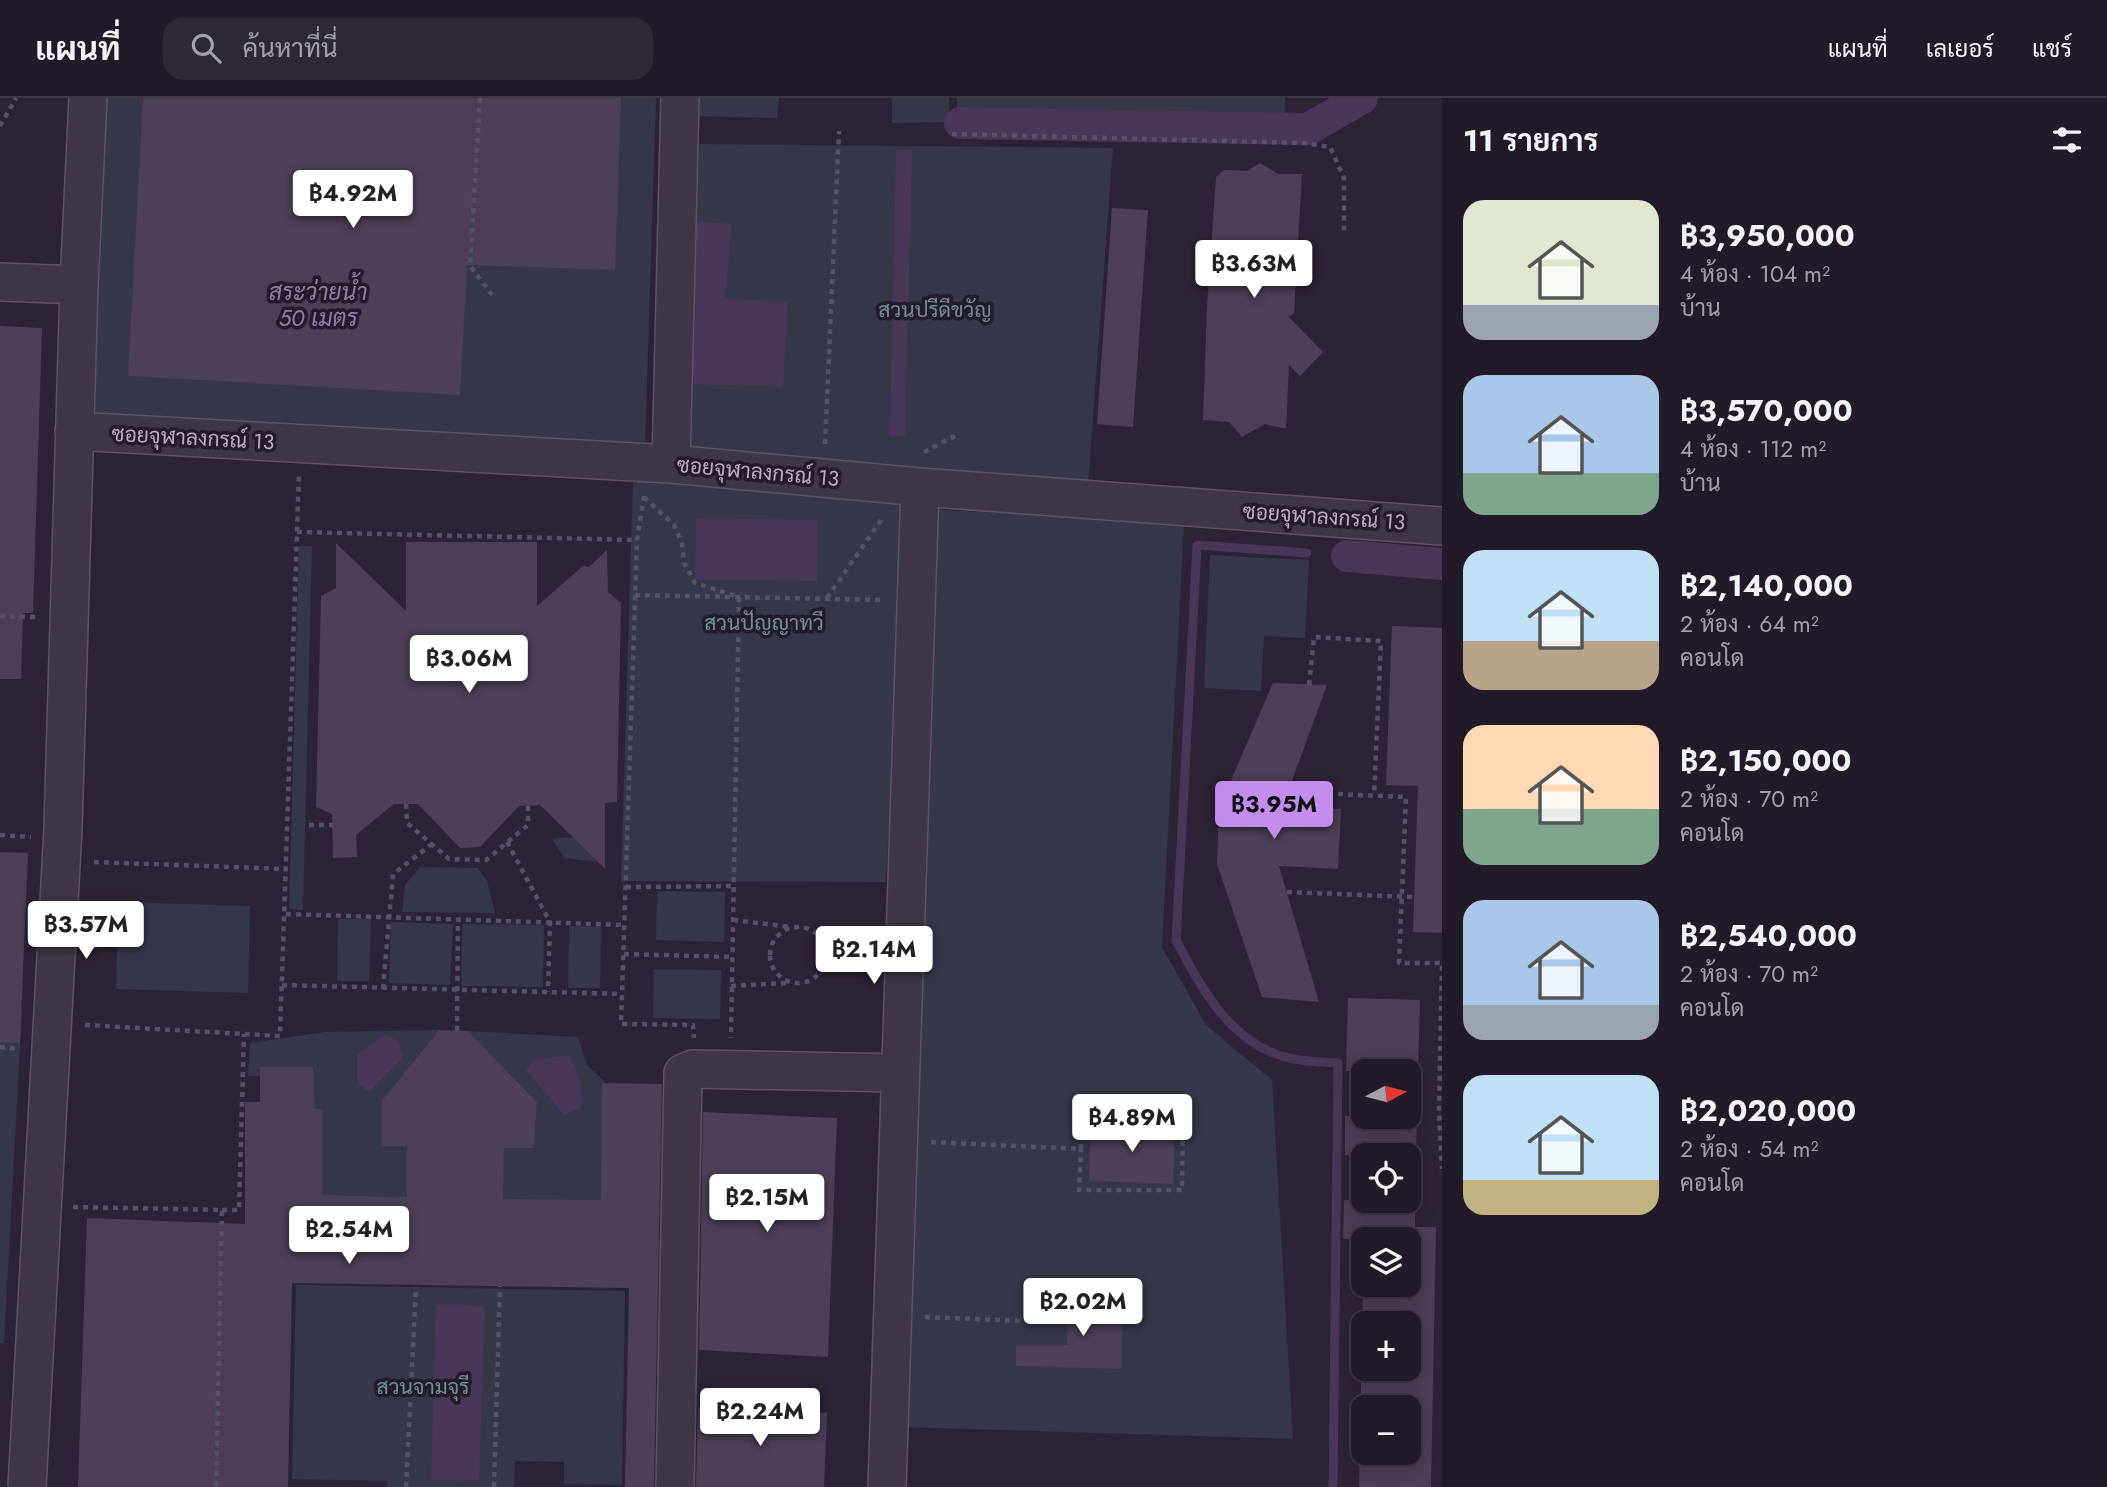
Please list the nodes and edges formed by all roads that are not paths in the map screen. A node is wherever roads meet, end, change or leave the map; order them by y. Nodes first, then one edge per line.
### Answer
1 (88, 98) edge
2 (680, 98) edge
3 (0, 282) edge
4 (79, 285) junction
5 (74, 431) junction
6 (659, 475) junction
7 (910, 486) junction
8 (1442, 526) edge
9 (900, 1073) junction
10 (27, 1487) edge
11 (675, 1487) edge
12 (887, 1487) edge

1 - 4 street
2 - 6 street
3 - 4 street
4 - 5 street
5 - 6 street, ซอยจุฬาลงกรณ์ 13
5 - 10 street
6 - 7 street, ซอยจุฬาลงกรณ์ 13
7 - 8 street, ซอยจุฬาลงกรณ์ 13
7 - 9 street
9 - 11 street
9 - 12 street

